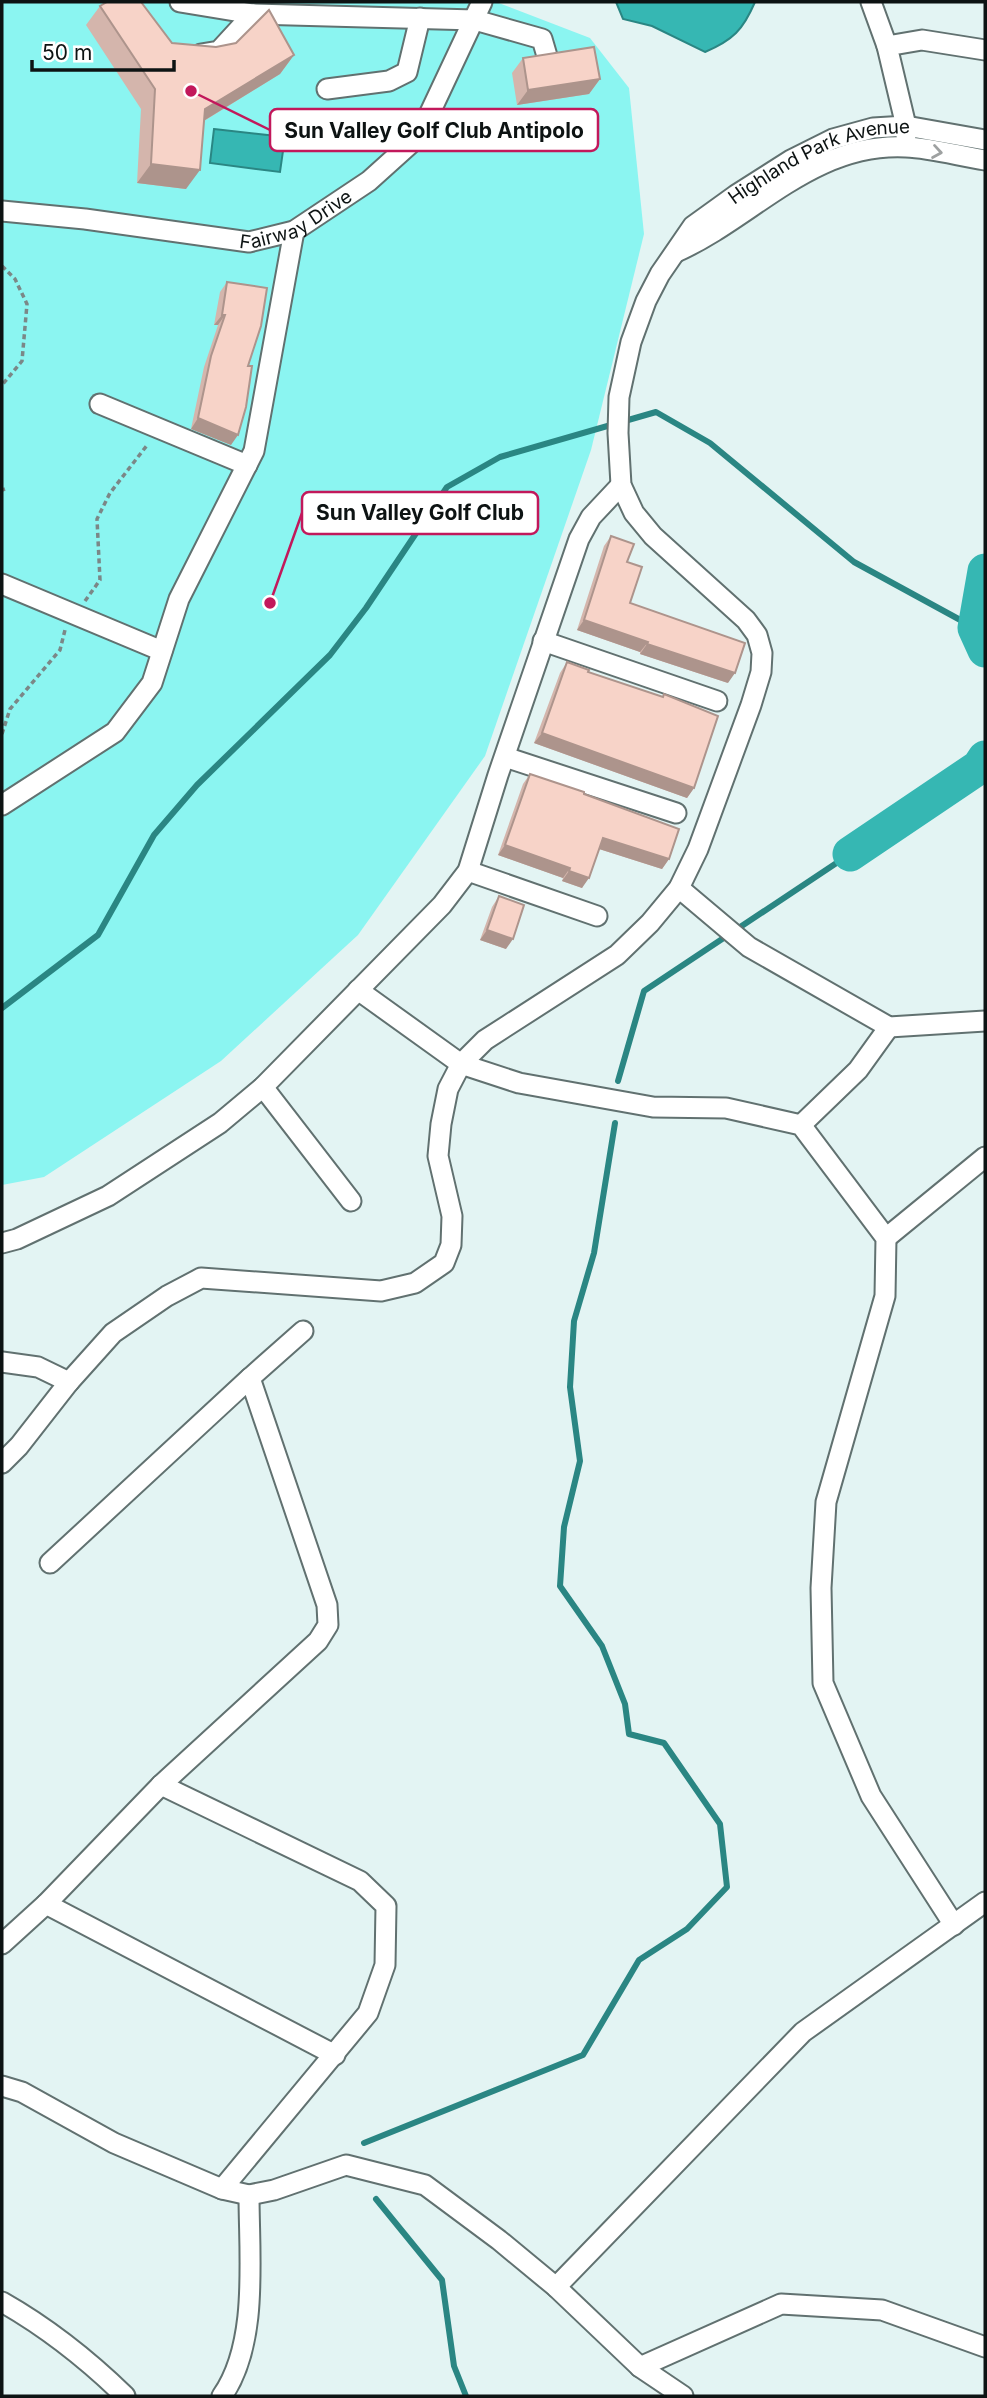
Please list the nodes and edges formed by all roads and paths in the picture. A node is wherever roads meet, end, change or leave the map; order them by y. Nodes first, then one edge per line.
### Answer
1 (180, 2) edge
2 (871, 2) edge
3 (478, 11) edge
4 (253, 14) junction
5 (420, 18) junction
6 (887, 46) junction
7 (178, 49) edge
8 (985, 50) edge
9 (547, 56) edge
10 (327, 89) dead end
11 (906, 126) junction
12 (985, 140) edge
13 (906, 147) junction
14 (985, 160) edge
15 (2, 211) edge
16 (294, 231) junction
17 (676, 252) junction
18 (2, 267) edge
19 (2, 385) edge
20 (100, 404) dead end
21 (148, 443) dead end
22 (247, 465) junction
23 (621, 485) junction
24 (2, 584) edge
25 (83, 602) dead end
26 (67, 624) dead end
27 (544, 642) junction
28 (162, 651) junction
29 (717, 701) dead end
30 (2, 734) edge
31 (505, 757) junction
32 (2, 805) edge
33 (676, 813) dead end
34 (468, 871) junction
35 (679, 888) junction
36 (597, 916) dead end
37 (358, 990) junction
38 (985, 1021) edge
39 (889, 1027) junction
40 (461, 1063) junction
41 (263, 1087) junction
42 (801, 1125) junction
43 (985, 1157) edge
44 (351, 1201) dead end
45 (886, 1238) junction
46 (2, 1243) edge
47 (303, 1331) dead end
48 (2, 1362) edge
49 (250, 1378) junction
50 (69, 1382) junction
51 (2, 1463) edge
52 (50, 1563) dead end
53 (161, 1785) junction
54 (985, 1902) edge
55 (46, 1904) junction
56 (954, 1925) junction
57 (2, 1944) edge
58 (335, 2055) junction
59 (2, 2087) edge
60 (222, 2189) junction
61 (249, 2195) junction
62 (556, 2287) junction
63 (2, 2302) edge
64 (985, 2347) edge
65 (640, 2367) junction
66 (125, 2396) edge
67 (222, 2396) edge
68 (683, 2396) edge

1 - 4 street
2 - 6 street
3 - 5 street
3 - 9 street
3 - 16 street, Fairway Drive
4 - 5 street
4 - 7 street
5 - 10 street
6 - 8 street
6 - 11 street
11 - 12 street, Highland Park Avenue
11 - 13 street
11 - 17 street, Highland Park Avenue
13 -> 14 street, Highland Park Avenue
13 - 17 street, Highland Park Avenue
15 - 16 street, Fairway Drive
16 - 22 street
17 - 23 street, Highland Park Avenue
18 - 19 path
20 - 22 street
21 - 25 path
22 - 28 street
23 - 27 street
23 - 35 street
24 - 28 street
26 - 30 path
27 - 29 street
27 - 31 street
28 - 32 street
31 - 33 street
31 - 34 street
34 - 36 street
34 - 37 street
35 - 39 street
35 - 40 street
37 - 40 street
37 - 41 street
38 - 39 street
39 - 42 street
40 - 42 street
40 - 50 street
41 - 44 street
41 - 46 street
42 - 45 street
43 - 45 street
45 - 56 street
47 - 49 street
48 - 50 street
49 - 52 street
49 - 53 street
50 - 51 street
53 - 55 street
53 - 58 street
54 - 56 street
55 - 57 street
55 - 58 street
56 - 62 street
58 - 60 street
59 - 60 street
60 - 61 street
61 - 62 street
61 - 67 street
62 - 65 street
63 - 66 street
64 - 65 street
65 - 68 street

